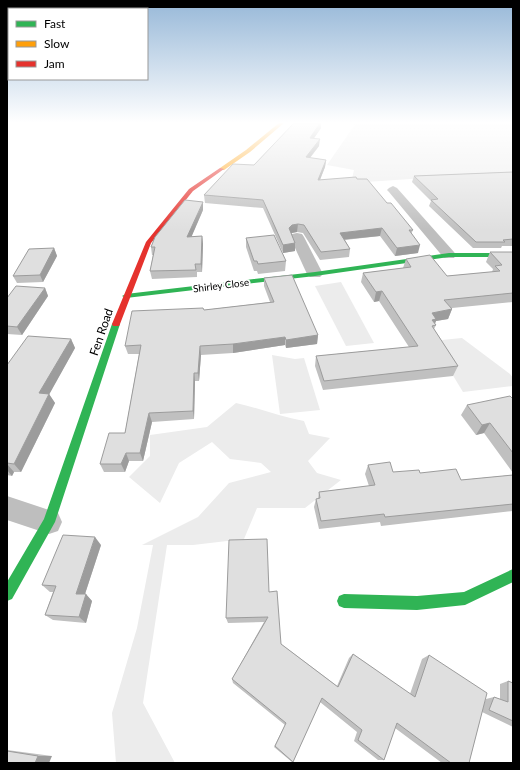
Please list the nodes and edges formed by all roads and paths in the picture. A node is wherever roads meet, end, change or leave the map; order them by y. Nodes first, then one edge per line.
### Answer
1 (236, 159) edge
2 (393, 190) dead end
3 (297, 237) dead end
4 (449, 255) junction
5 (513, 255) edge
6 (316, 274) junction
7 (126, 296) junction
8 (7, 508) edge
9 (49, 522) junction
10 (513, 575) edge
11 (7, 594) edge
12 (344, 602) dead end

1 - 7 street, Fen Road
2 - 4 street
3 - 6 street
4 - 5 street, Shirley Close
4 - 6 street, Shirley Close
6 - 7 street, Shirley Close
7 - 9 street, Fen Road
8 - 9 street
9 - 11 street, Fen Road
10 - 12 street

